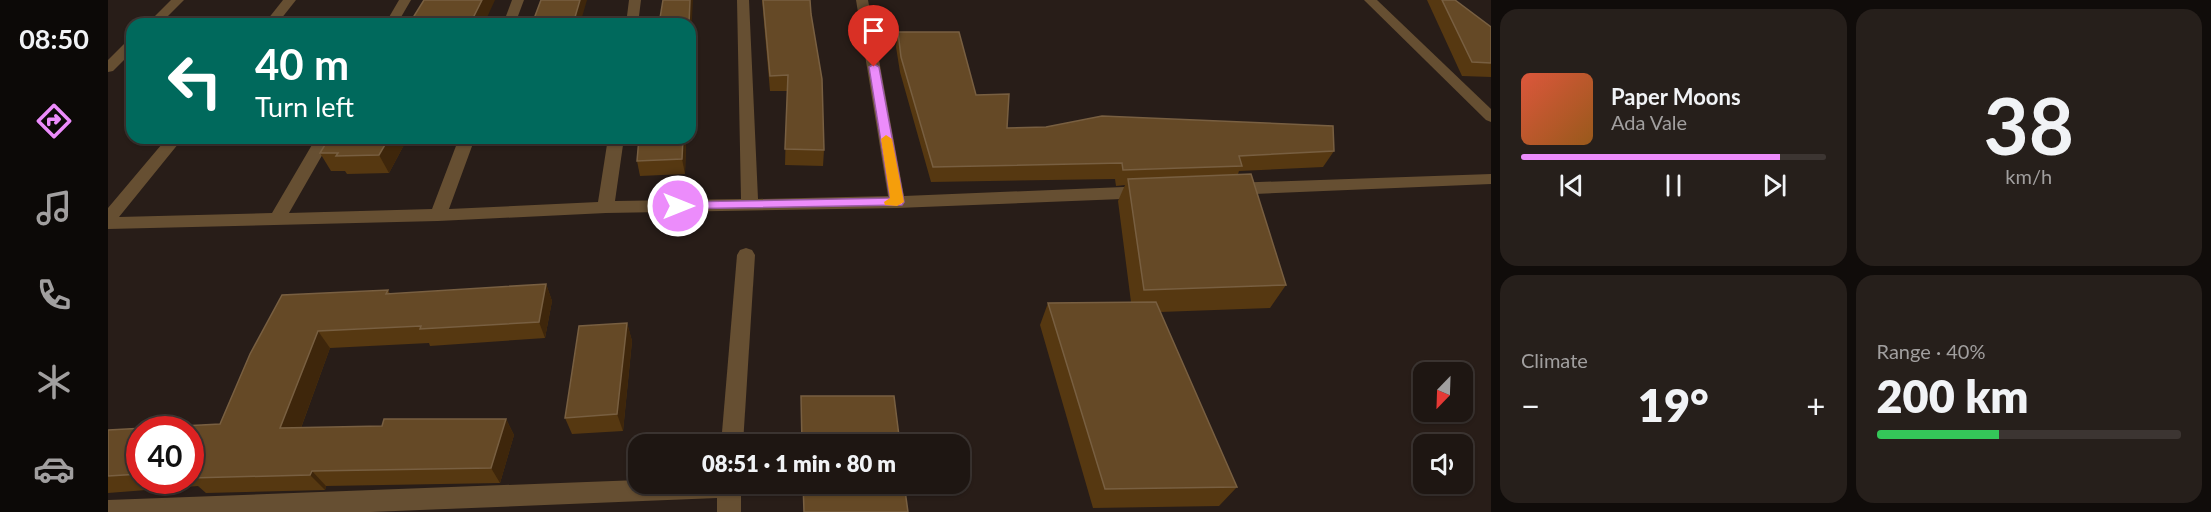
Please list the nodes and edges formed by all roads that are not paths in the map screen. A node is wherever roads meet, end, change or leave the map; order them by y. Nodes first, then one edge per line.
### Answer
1 (178, 0) edge
2 (290, 0) edge
3 (405, 0) edge
4 (518, 0) edge
5 (635, 0) edge
6 (743, 0) edge
7 (862, 0) edge
8 (1370, 0) edge
9 (159, 18) edge
10 (275, 18) edge
11 (394, 18) edge
12 (511, 18) edge
13 (633, 18) edge
14 (126, 51) edge
15 (108, 68) edge
16 (1491, 117) edge
17 (170, 144) edge
18 (321, 144) edge
19 (465, 144) edge
20 (615, 144) edge
21 (1491, 179) edge
22 (1218, 190) edge
23 (1159, 192) edge
24 (897, 202) junction
25 (750, 206) junction
26 (606, 207) junction
27 (438, 215) junction
28 (277, 219) junction
29 (108, 221) edge
30 (746, 255) dead end
31 (733, 434) edge
32 (628, 489) edge
33 (729, 494) edge
34 (108, 511) edge
35 (729, 512) edge

1 - 9 street
2 - 10 street
3 - 11 street
4 - 12 street
5 - 13 street
6 - 25 street
7 - 24 street
8 - 16 street
14 - 15 street
17 - 29 street
18 - 28 street
19 - 27 street
20 - 26 street
21 - 22 street
23 - 24 street
24 - 25 street
25 - 26 street
26 - 27 street
27 - 28 street
28 - 29 street
30 - 31 street
32 - 34 street
33 - 35 street

